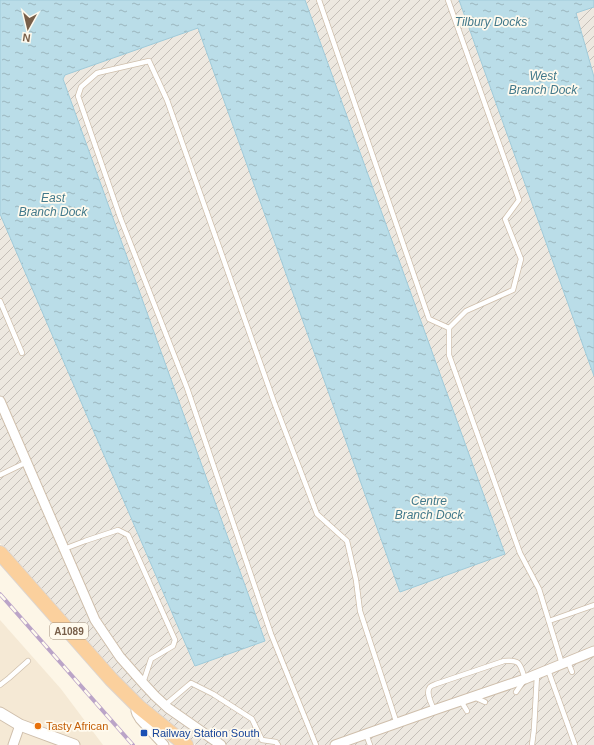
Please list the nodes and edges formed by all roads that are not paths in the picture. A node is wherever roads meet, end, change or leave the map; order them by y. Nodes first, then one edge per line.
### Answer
1 (319, 0) edge
2 (448, 0) edge
3 (0, 301) edge
4 (449, 328) junction
5 (22, 353) dead end
6 (1, 404) edge
7 (26, 462) junction
8 (0, 475) edge
9 (64, 549) junction
10 (0, 554) edge
11 (594, 605) edge
12 (549, 621) junction
13 (594, 651) edge
14 (28, 661) dead end
15 (565, 663) junction
16 (548, 670) junction
17 (572, 672) dead end
18 (537, 675) junction
19 (525, 679) junction
20 (143, 683) junction
21 (0, 685) edge
22 (516, 692) dead end
23 (473, 697) junction
24 (461, 701) junction
25 (485, 702) dead end
26 (165, 705) junction
27 (139, 707) junction
28 (434, 710) junction
29 (467, 711) dead end
30 (0, 713) edge
31 (397, 724) junction
32 (20, 725) junction
33 (366, 734) junction
34 (13, 745) edge
35 (74, 745) edge
36 (164, 745) edge
37 (186, 745) edge
38 (221, 745) edge
39 (278, 745) edge
40 (316, 745) edge
41 (335, 745) edge
42 (370, 745) edge
43 (532, 745) edge
44 (575, 745) edge

1 - 4 lane
2 - 4 lane
3 - 5 lane
4 - 12 lane
6 - 7 street
7 - 8 lane
7 - 9 street
9 - 20 street
9 - 20 lane
10 - 27 highway, A1089
11 - 12 lane
12 - 15 lane
13 - 15 street
14 - 21 lane
15 - 16 street
15 - 17 lane
16 - 18 street
16 - 44 lane
18 - 19 street
18 - 43 lane
19 - 22 lane
19 - 23 street
19 - 28 lane
20 - 26 street
23 - 24 street
23 - 25 lane
24 - 28 street
24 - 29 lane
26 - 38 street
26 - 39 lane
27 - 36 street
27 - 37 highway, A1089
28 - 31 street
30 - 32 street
31 - 33 street
31 - 40 lane
32 - 34 street
32 - 35 street
33 - 41 street
33 - 42 lane

